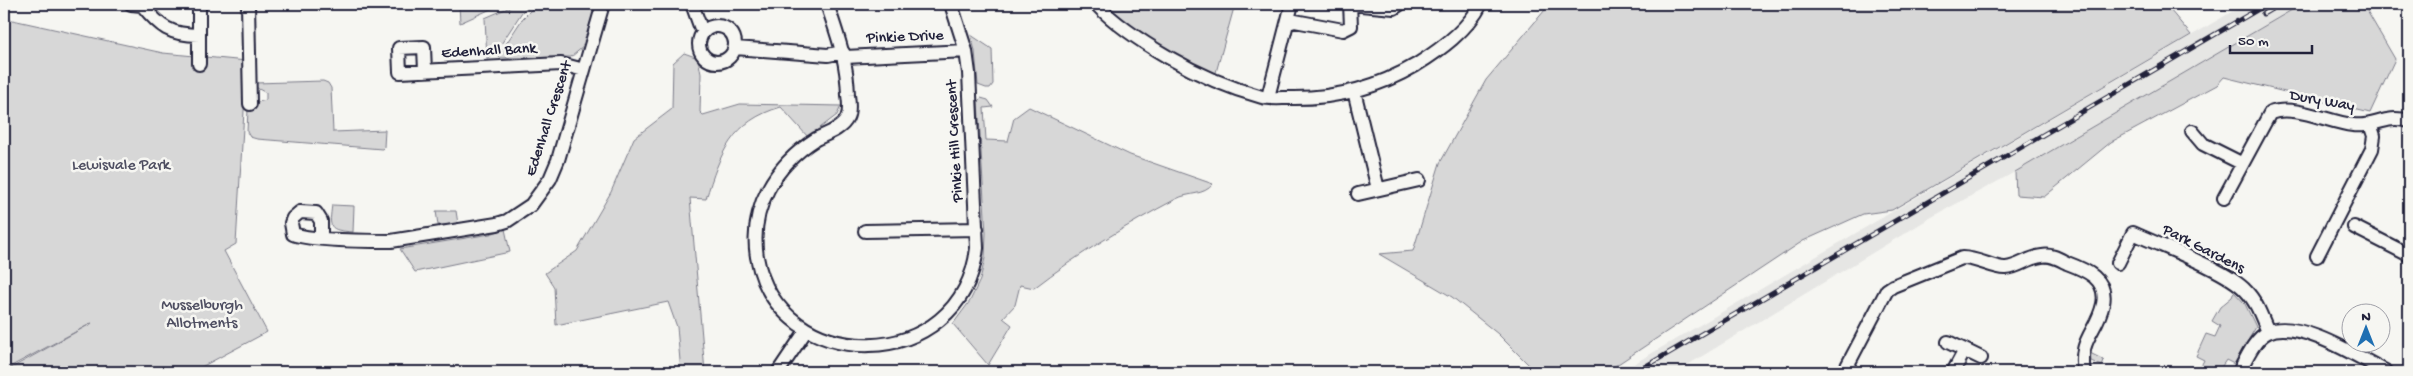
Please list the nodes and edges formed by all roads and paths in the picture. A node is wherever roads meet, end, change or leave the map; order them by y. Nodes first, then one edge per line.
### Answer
1 (138, 4) edge
2 (199, 4) edge
3 (248, 4) edge
4 (603, 4) edge
5 (692, 4) edge
6 (827, 4) edge
7 (951, 4) edge
8 (1096, 4) edge
9 (1292, 4) edge
10 (1350, 4) edge
11 (1400, 4) edge
12 (1481, 4) edge
13 (1288, 23) junction
14 (705, 30) junction
15 (199, 36) junction
16 (735, 48) junction
17 (966, 51) junction
18 (844, 54) junction
19 (199, 64) dead end
20 (584, 70) junction
21 (425, 71) dead end
22 (1354, 91) junction
23 (1268, 97) junction
24 (253, 98) dead end
25 (2409, 121) edge
26 (2370, 124) junction
27 (2192, 131) dead end
28 (2242, 163) junction
29 (1419, 180) dead end
30 (1378, 189) junction
31 (1358, 194) dead end
32 (2224, 198) dead end
33 (2354, 227) dead end
34 (977, 229) junction
35 (865, 231) dead end
36 (321, 237) dead end
37 (2409, 255) edge
38 (2318, 256) dead end
39 (2118, 263) dead end
40 (805, 332) junction
41 (2268, 332) junction
42 (1948, 342) dead end
43 (1964, 350) junction
44 (1981, 358) dead end
45 (778, 372) edge
46 (1846, 372) edge
47 (1953, 372) edge
48 (2084, 372) edge
49 (2239, 372) edge
50 (2387, 372) edge

1 - 15 street
2 - 15 street
3 - 24 street
4 - 20 street, Edenhall Crescent
5 - 14 street
6 - 18 street
7 - 17 street, Pinkie Hill Crescent
8 - 23 street
9 - 13 street
10 - 11 street
10 - 13 street
12 - 22 street
13 - 23 street
14 - 16 street
14 - 16 street
15 - 19 street
16 - 18 street, Pinkie Drive
17 - 18 street, Pinkie Drive
17 - 34 street, Pinkie Hill Crescent
18 - 40 street, Pinkie Hill Crescent
20 - 21 street, Edenhall Bank
20 - 36 street, Edenhall Crescent
22 - 23 street
22 - 30 street
25 - 26 street, Dury Way
26 - 28 street, Dury Way
26 - 38 street
27 - 28 street
28 - 32 street, Dury Way
29 - 30 street
30 - 31 street
33 - 37 street
34 - 35 street
34 - 40 street, Pinkie Hill Crescent
39 - 41 street, Park Gardens
40 - 45 street
41 - 49 street
41 - 50 street
42 - 43 street
43 - 44 street
43 - 47 street
46 - 48 street

